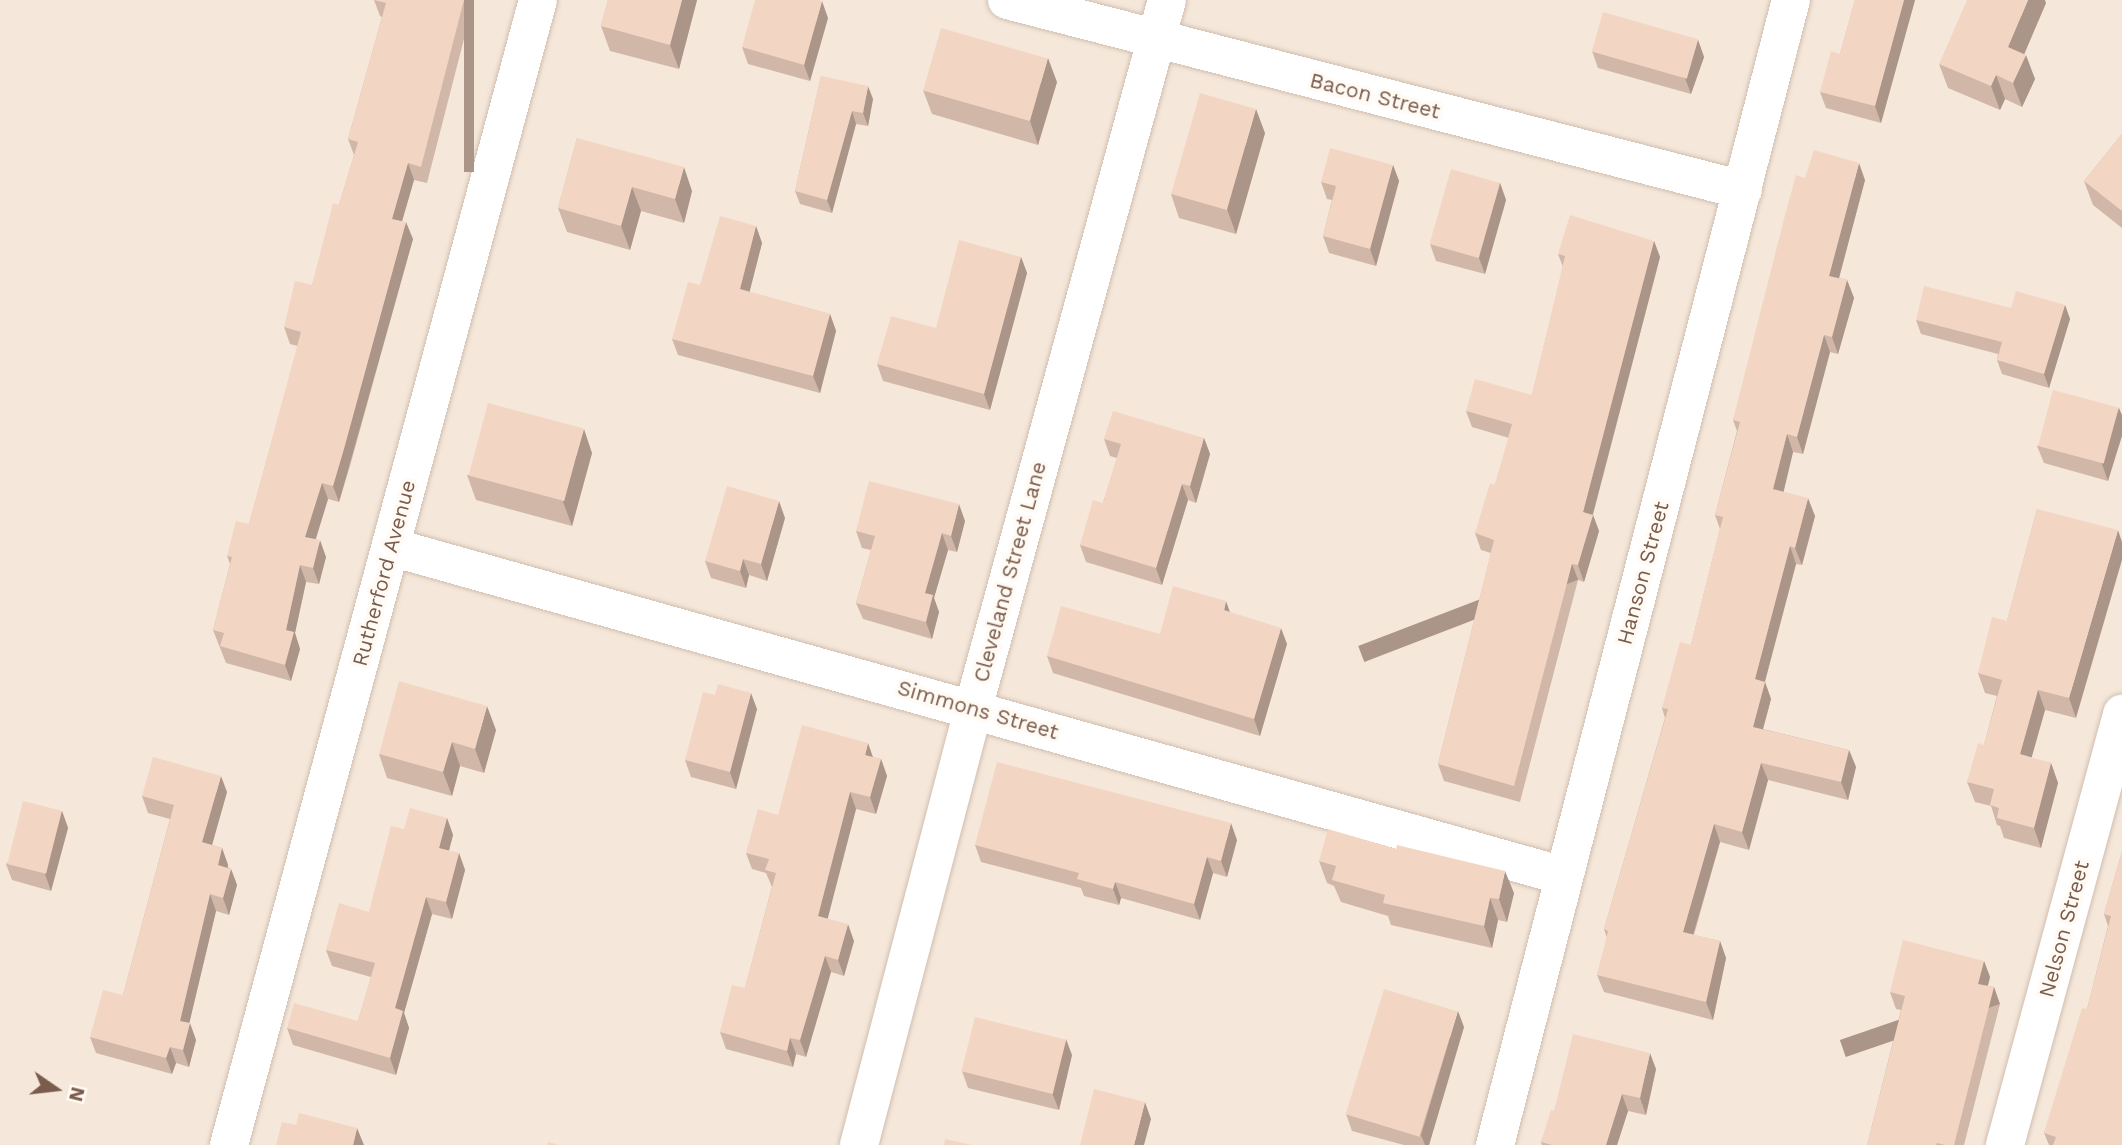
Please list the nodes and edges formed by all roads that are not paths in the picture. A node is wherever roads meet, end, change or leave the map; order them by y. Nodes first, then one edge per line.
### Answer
1 (538, 0) edge
2 (1007, 0) edge
3 (1167, 0) edge
4 (1791, 0) edge
5 (1156, 39) junction
6 (1743, 190) junction
7 (391, 547) junction
8 (973, 709) junction
9 (2122, 714) edge
10 (1564, 876) junction
11 (229, 1145) edge
12 (859, 1145) edge
13 (1495, 1145) edge
14 (2005, 1145) edge

1 - 7 street, Rutherford Avenue
2 - 5 street, Bacon Street
3 - 5 street, Cleveland Street Lane
4 - 6 street, Hanson Street
5 - 6 street, Bacon Street
5 - 8 street, Cleveland Street Lane
6 - 10 street, Hanson Street
7 - 8 street, Simmons Street
7 - 11 street, Rutherford Avenue
8 - 10 street, Simmons Street
8 - 12 street, Cleveland Street Lane
9 - 14 street, Nelson Street
10 - 13 street, Hanson Street

